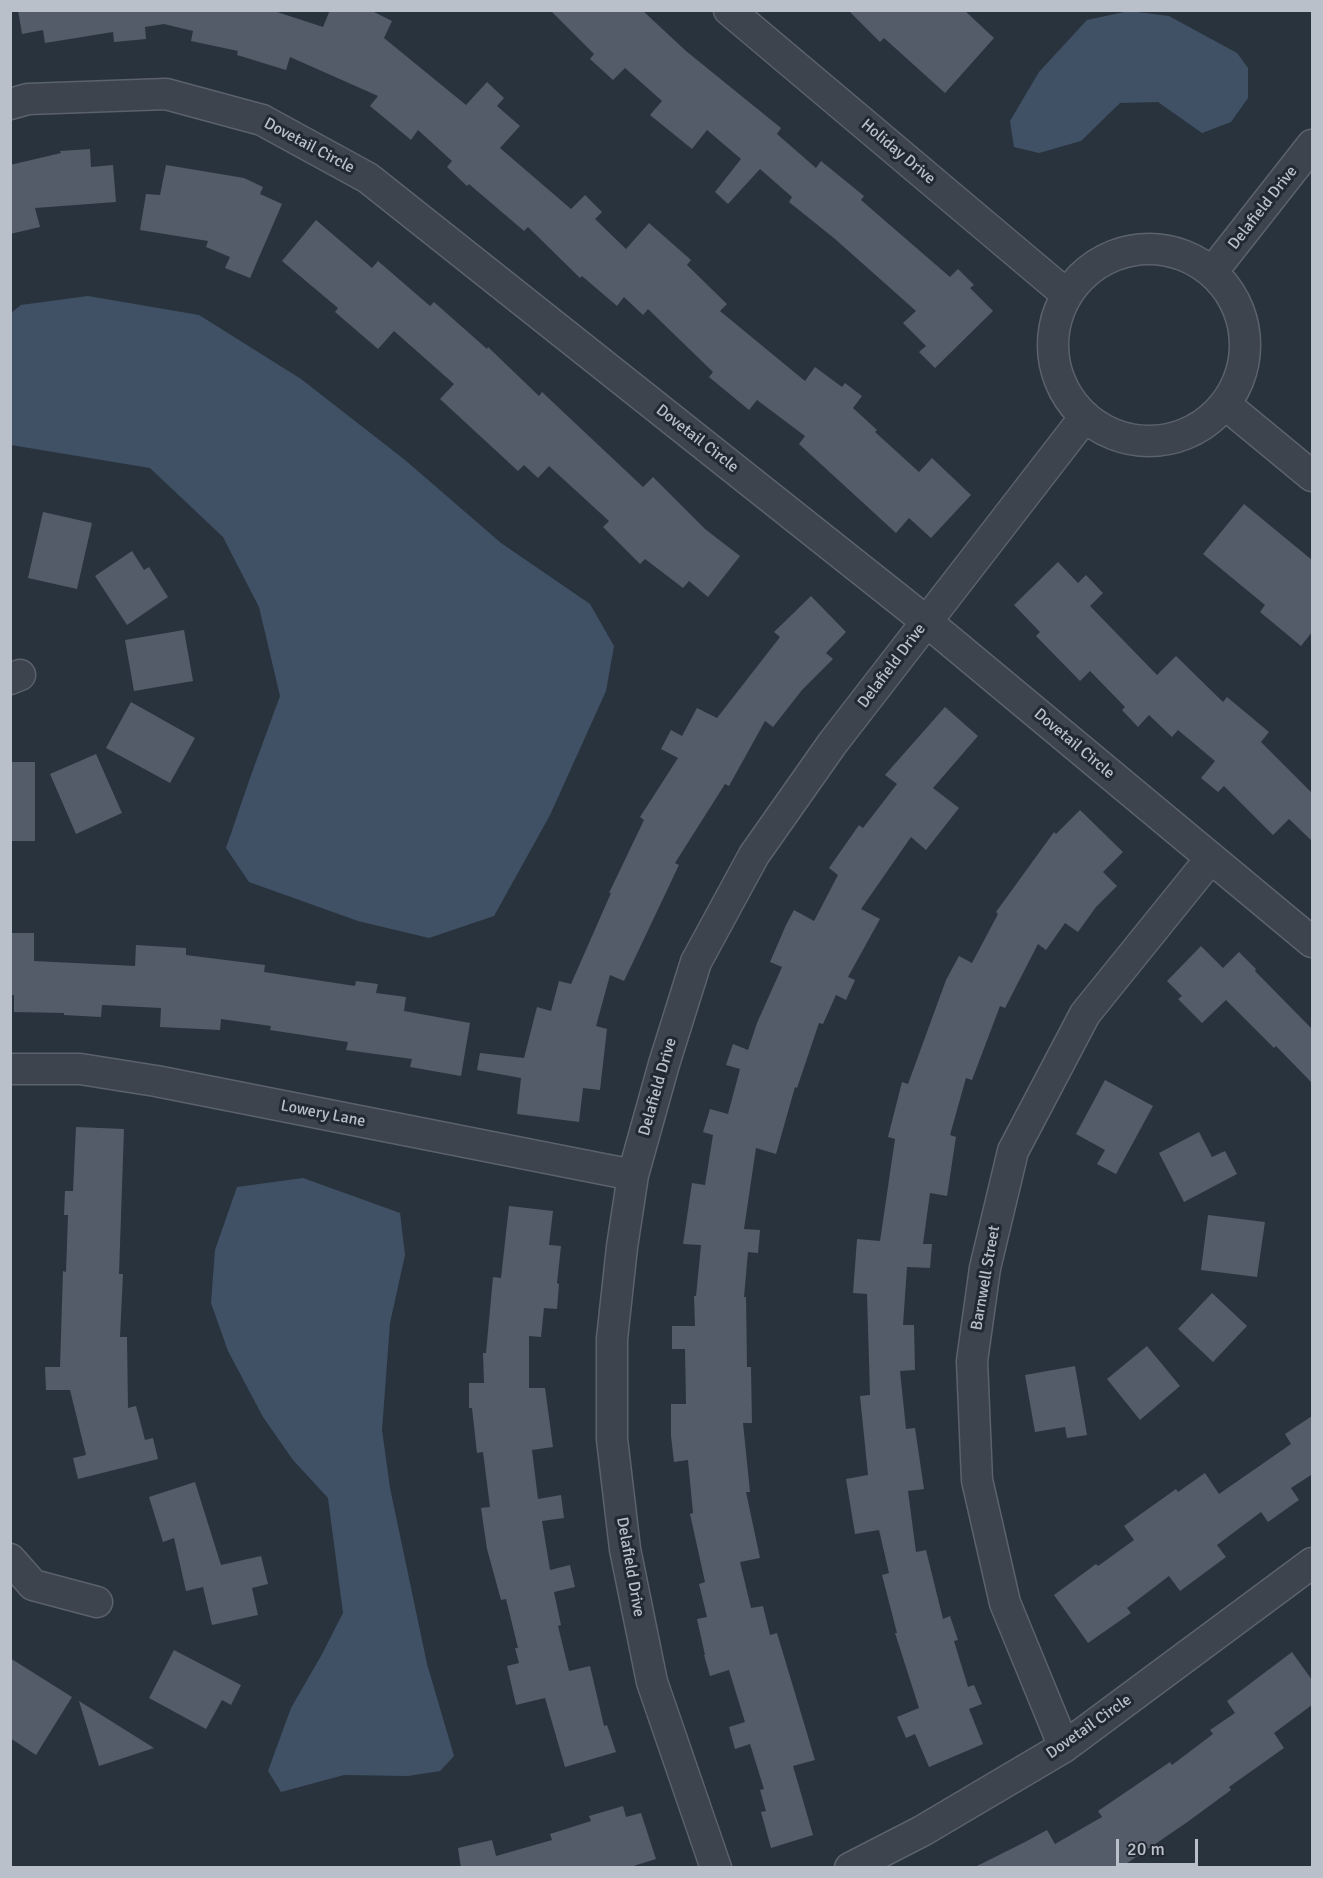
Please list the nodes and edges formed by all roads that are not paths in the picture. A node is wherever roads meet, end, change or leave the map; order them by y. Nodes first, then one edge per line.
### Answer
1 (729, 10) edge
2 (10, 104) edge
3 (1312, 145) edge
4 (1213, 271) junction
5 (1066, 294) junction
6 (1226, 405) junction
7 (1084, 418) junction
8 (1312, 476) edge
9 (926, 621) junction
10 (1211, 858) junction
11 (1312, 942) edge
12 (10, 1069) edge
13 (633, 1175) junction
14 (10, 1559) edge
15 (1312, 1563) edge
16 (97, 1602) dead end
17 (1064, 1747) junction
18 (716, 1868) edge
19 (850, 1868) edge

1 - 5 street, Holiday Drive
2 - 9 street, Dovetail Circle
3 - 4 street, Delafield Drive
4 - 5 street
4 - 6 street
5 - 7 street
6 - 7 street
6 - 8 street
7 - 9 street, Delafield Drive
9 - 10 street, Dovetail Circle
9 - 13 street, Delafield Drive
10 - 11 street, Dovetail Circle
10 - 17 street, Barnwell Street
12 - 13 street, Lowery Lane
13 - 18 street, Delafield Drive
14 - 16 street
15 - 17 street, Dovetail Circle
17 - 19 street, Dovetail Circle

